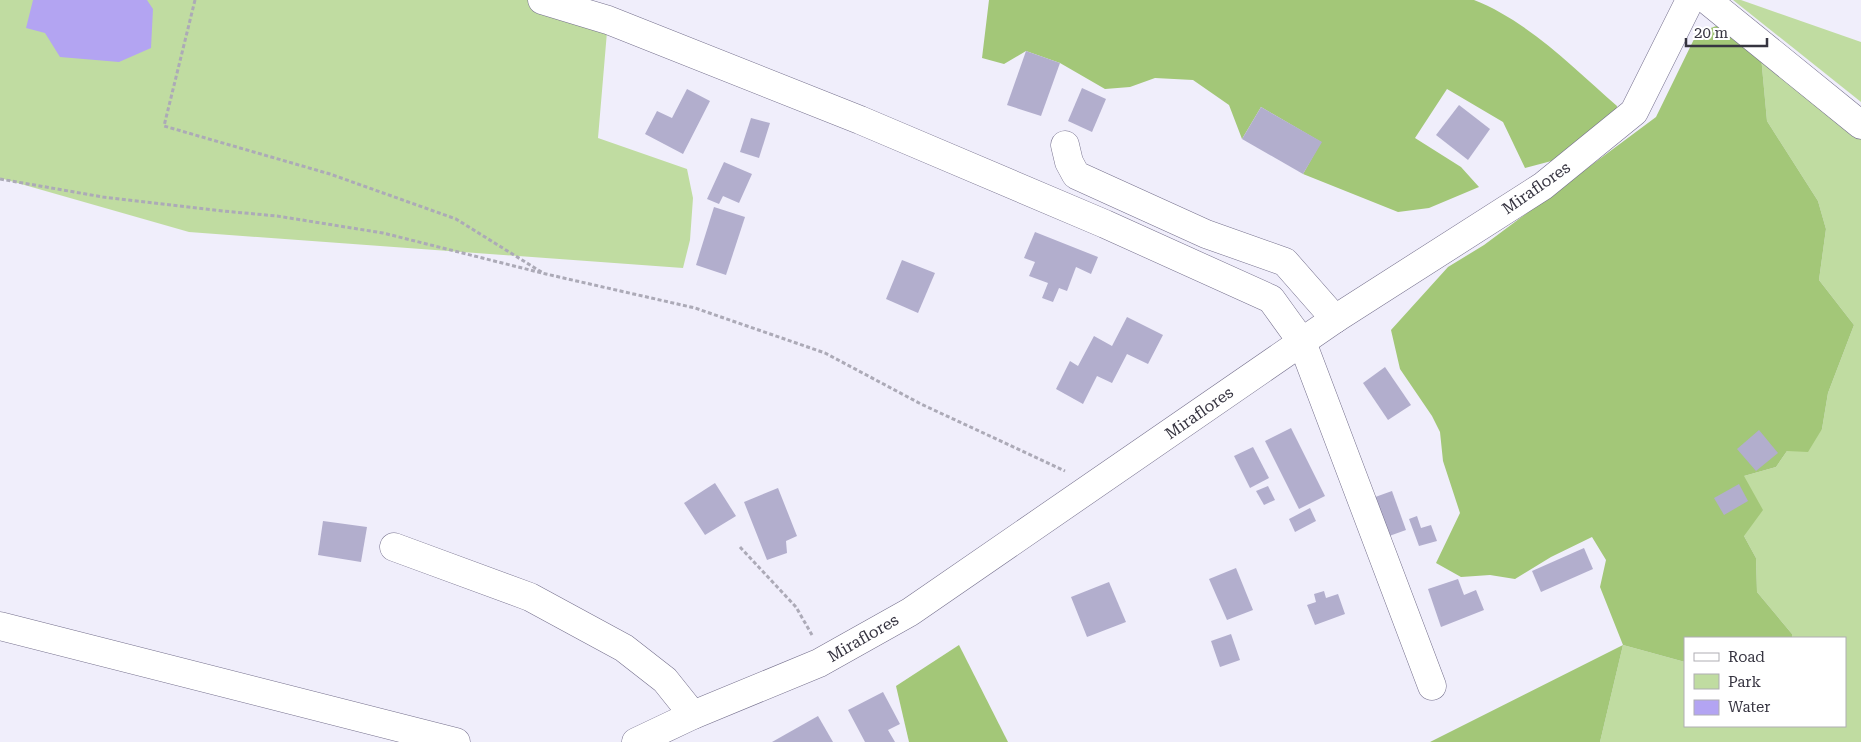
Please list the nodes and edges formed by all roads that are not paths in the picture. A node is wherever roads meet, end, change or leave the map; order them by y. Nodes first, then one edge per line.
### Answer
1 (542, 0) edge
2 (1690, 0) edge
3 (1707, 0) edge
4 (1861, 126) edge
5 (1065, 145) dead end
6 (1335, 319) junction
7 (1302, 342) junction
8 (394, 547) dead end
9 (0, 626) edge
10 (1432, 686) dead end
11 (693, 715) junction
12 (392, 734) edge
13 (456, 742) edge
14 (636, 742) edge

1 - 7 street
2 - 6 street, Miraflores
3 - 4 street
5 - 6 street
6 - 7 street, Miraflores
7 - 10 street
7 - 11 street, Miraflores
8 - 11 street
9 - 12 street
11 - 14 street, Miraflores
12 - 13 street

